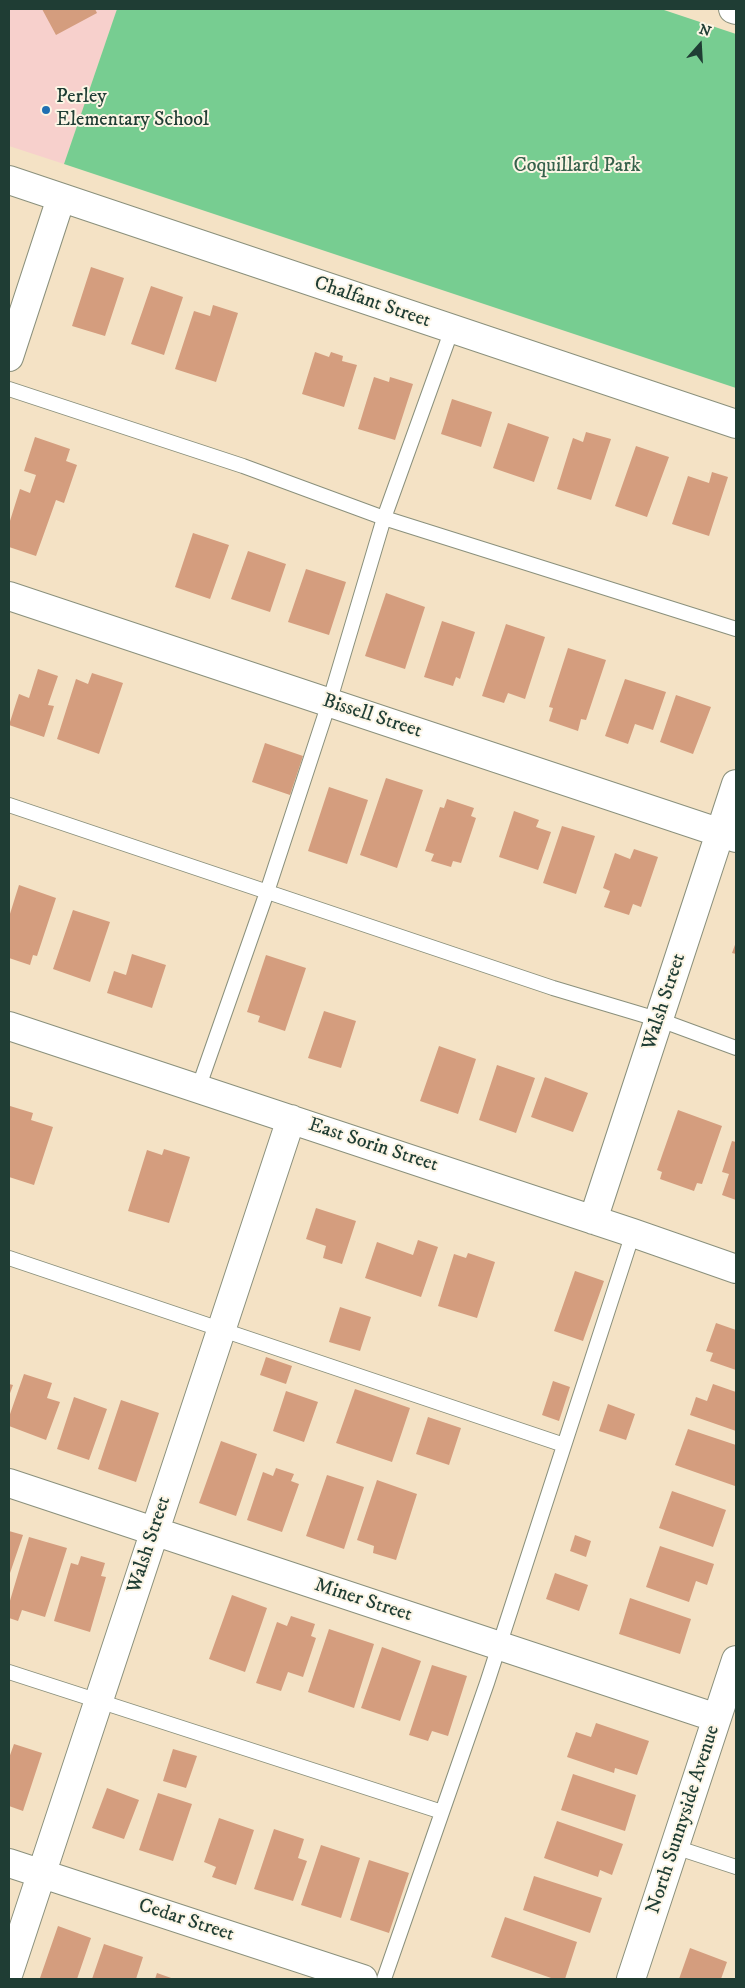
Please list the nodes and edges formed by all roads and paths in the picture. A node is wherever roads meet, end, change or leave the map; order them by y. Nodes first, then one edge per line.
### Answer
1 (9, 180) edge
2 (61, 198) junction
3 (452, 330) junction
4 (9, 357) edge
5 (9, 389) edge
6 (736, 424) edge
7 (384, 518) junction
8 (9, 596) edge
9 (736, 629) edge
10 (329, 703) junction
11 (736, 784) edge
12 (9, 805) edge
13 (728, 835) edge
14 (266, 892) junction
15 (660, 1020) junction
16 (9, 1026) edge
17 (736, 1048) edge
18 (198, 1089) junction
19 (291, 1119) junction
20 (593, 1220) junction
21 (633, 1233) junction
22 (9, 1258) edge
23 (736, 1269) edge
24 (221, 1328) junction
25 (564, 1445) junction
26 (9, 1483) edge
27 (154, 1531) junction
28 (498, 1646) junction
29 (736, 1660) edge
30 (9, 1672) edge
31 (99, 1702) junction
32 (717, 1718) junction
33 (442, 1812) junction
34 (676, 1847) junction
35 (9, 1863) edge
36 (736, 1867) edge
37 (42, 1873) junction
38 (9, 1972) edge
39 (362, 1979) edge
40 (384, 1979) edge
41 (631, 1979) edge

1 - 2 street, Chalfant Street
2 - 3 street, Chalfant Street
2 - 4 street
3 - 6 street, Chalfant Street
3 - 7 lane
5 - 7 lane
7 - 9 lane
7 - 10 lane
8 - 10 street, Bissell Street
10 - 13 street, Bissell Street
10 - 14 lane
11 - 13 street, Walsh Street
12 - 14 lane
13 - 15 street, Walsh Street
14 - 15 lane
14 - 18 lane
15 - 17 lane
15 - 20 street, Walsh Street
16 - 18 street, East Sorin Street
18 - 19 street, East Sorin Street
19 - 20 street, East Sorin Street
19 - 24 street, Walsh Street
20 - 21 street, East Sorin Street
21 - 23 street, East Sorin Street
21 - 25 lane
22 - 24 lane
24 - 25 lane
24 - 27 street, Walsh Street
25 - 28 lane
26 - 27 street, Miner Street
27 - 28 street, Miner Street
27 - 31 street, Walsh Street
28 - 32 street, Miner Street
28 - 33 lane
29 - 32 street, North Sunnyside Avenue
30 - 31 lane
31 - 33 lane
31 - 37 street, Walsh Street
32 - 34 street, North Sunnyside Avenue
33 - 40 lane
34 - 36 lane
34 - 41 street, North Sunnyside Avenue
35 - 37 street, Cedar Street
37 - 38 street, Walsh Street
37 - 39 street, Cedar Street

